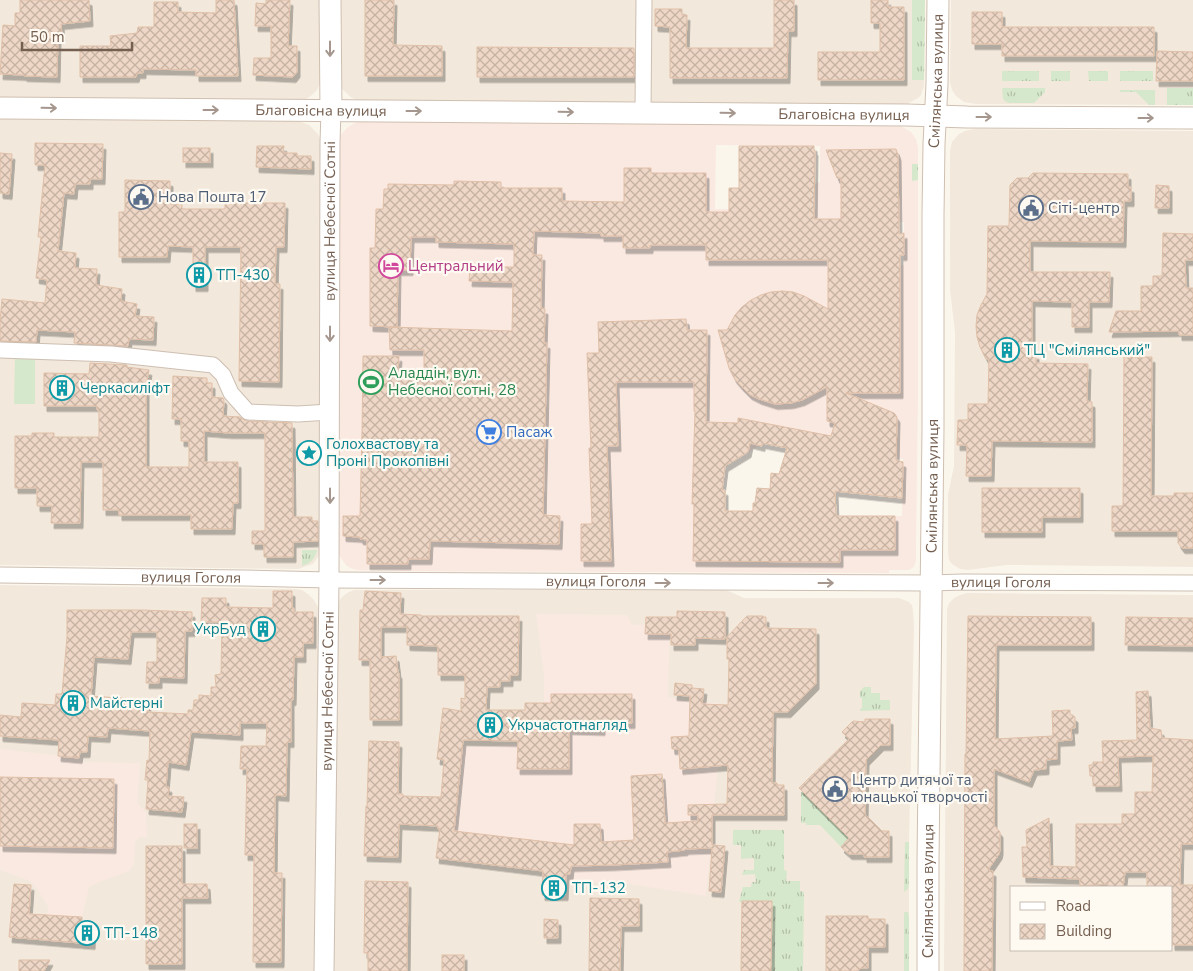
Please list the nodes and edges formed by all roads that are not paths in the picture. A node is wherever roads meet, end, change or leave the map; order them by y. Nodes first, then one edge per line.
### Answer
1 (330, 0) edge
2 (644, 0) edge
3 (938, 0) edge
4 (0, 108) edge
5 (331, 110) junction
6 (643, 112) junction
7 (935, 116) junction
8 (1193, 118) edge
9 (0, 350) edge
10 (330, 412) junction
11 (0, 575) edge
12 (329, 580) junction
13 (931, 583) junction
14 (1193, 584) edge
15 (324, 971) edge
16 (928, 971) edge

1 -> 5 main road, вулиця Небесної Сотні
2 - 6 street
3 - 7 main road, Смілянська вулиця
4 -> 5 main road, Благовісна вулиця
5 -> 6 main road, Благовісна вулиця
5 -> 10 street, вулиця Небесної Сотні
6 -> 7 main road, Благовісна вулиця
7 -> 8 main road, Благовісна вулиця
7 - 13 main road, Смілянська вулиця
9 - 10 street
10 -> 12 street, вулиця Небесної Сотні
11 - 12 street, вулиця Гоголя
12 -> 13 street, вулиця Гоголя
12 - 15 street, вулиця Небесної Сотні
13 - 14 street, вулиця Гоголя
13 - 16 main road, Смілянська вулиця

